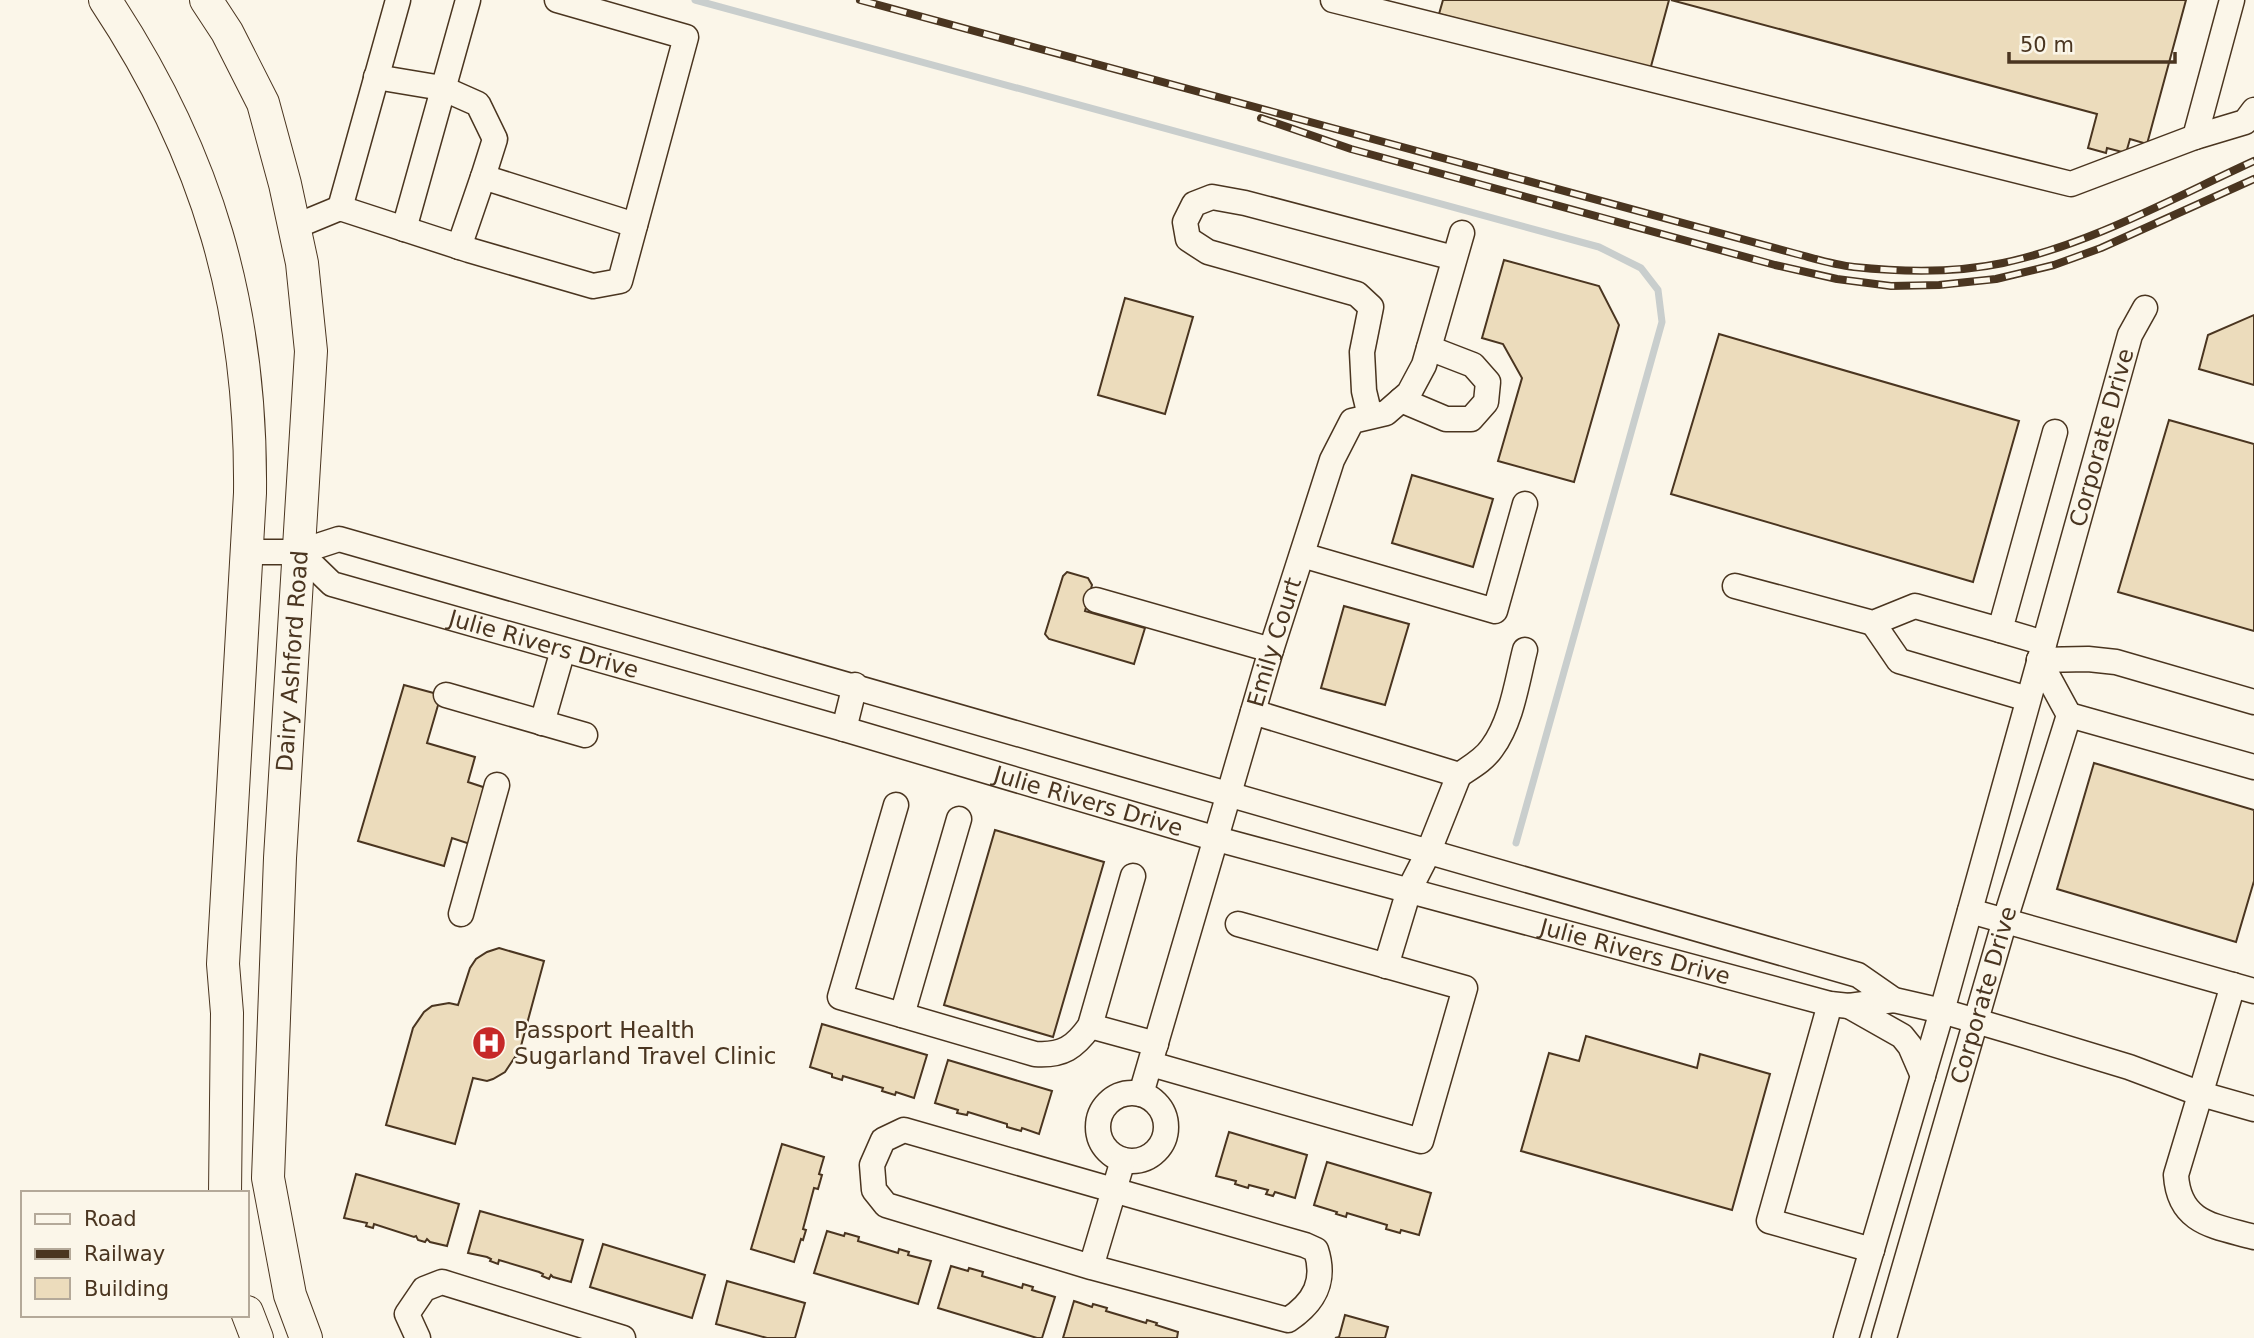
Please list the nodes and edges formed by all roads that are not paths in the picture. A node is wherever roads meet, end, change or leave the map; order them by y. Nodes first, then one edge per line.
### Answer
1 (105, 0) edge
2 (206, 0) edge
3 (398, 0) edge
4 (468, 0) edge
5 (557, 0) edge
6 (2232, 0) edge
7 (1342, 1) edge
8 (376, 77) junction
9 (442, 88) junction
10 (2254, 110) edge
11 (2195, 137) junction
12 (483, 177) junction
13 (340, 208) junction
14 (635, 225) junction
15 (294, 227) junction
16 (404, 229) junction
17 (1462, 233) dead end
18 (459, 247) junction
19 (1454, 258) junction
20 (2145, 309) dead end
21 (1429, 348) junction
22 (1401, 400) junction
23 (1370, 416) junction
24 (2056, 432) dead end
25 (1525, 504) dead end
26 (247, 552) junction
27 (299, 552) junction
28 (1302, 555) junction
29 (1735, 586) dead end
30 (1096, 600) dead end
31 (1873, 623) junction
32 (2000, 630) junction
33 (563, 650) junction
34 (1271, 650) junction
35 (1525, 650) dead end
36 (2041, 651) junction
37 (855, 685) junction
38 (446, 695) dead end
39 (2028, 699) junction
40 (2254, 702) edge
41 (1253, 712) junction
42 (2068, 715) junction
43 (542, 723) junction
44 (845, 730) junction
45 (584, 735) dead end
46 (2254, 767) edge
47 (1459, 775) junction
48 (497, 785) dead end
49 (1229, 796) junction
50 (896, 805) dead end
51 (959, 819) dead end
52 (1217, 839) junction
53 (1428, 853) junction
54 (1133, 876) dead end
55 (1409, 890) junction
56 (1970, 911) junction
57 (461, 914) dead end
58 (2005, 920) junction
59 (1238, 924) dead end
60 (1387, 966) junction
61 (2244, 988) edge
62 (1894, 1000) junction
63 (1840, 1005) junction
64 (1942, 1011) junction
65 (902, 1015) junction
66 (1976, 1021) junction
67 (1090, 1026) junction
68 (1153, 1054) junction
69 (1923, 1076) junction
70 (1142, 1094) junction
71 (2201, 1094) junction
72 (2254, 1109) edge
73 (1122, 1160) junction
74 (1114, 1190) junction
75 (225, 1191) edge
76 (2254, 1237) edge
77 (1872, 1250) junction
78 (1091, 1267) junction
79 (248, 1315) edge
80 (257, 1338) edge
81 (306, 1338) edge
82 (418, 1338) edge
83 (623, 1338) edge
84 (1846, 1338) edge
85 (1884, 1338) edge

1 - 26 main road
2 - 15 main road, Dairy Ashford Road
3 - 8 street
4 - 9 street
5 - 14 street
6 - 11 street
7 - 11 street
8 - 9 street
8 - 13 street
9 - 12 street
9 - 16 street
10 - 11 street
12 - 14 street
12 - 18 street
13 - 15 street
13 - 16 street
14 - 18 street
15 - 27 main road, Dairy Ashford Road
16 - 18 street
17 - 19 street, Emily Court
19 - 21 street, Emily Court
19 - 23 street
20 - 36 street, Corporate Drive
21 - 22 street, Emily Court
21 - 22 street
22 - 23 street, Emily Court
23 - 28 street, Emily Court
24 - 32 street
25 - 28 street
26 - 27 street, Julie Rivers Drive
26 - 75 main road
27 - 33 street, Julie Rivers Drive
27 - 37 street, Julie Rivers Drive
27 - 81 main road, Dairy Ashford Road
28 - 34 street, Emily Court
29 - 31 street
30 - 34 street
31 - 32 street
31 - 39 street
32 - 36 street
33 - 43 street
33 - 44 street, Julie Rivers Drive
34 - 41 street, Emily Court
35 - 47 street
36 - 39 street, Corporate Drive
36 - 40 street
36 - 42 street
37 - 44 street
37 - 49 street, Julie Rivers Drive
38 - 43 street
39 - 56 street, Corporate Drive
41 - 47 street
41 - 49 street, Emily Court
42 - 46 street
42 - 58 street, Corporate Drive
43 - 45 street
44 - 52 street, Julie Rivers Drive
47 - 53 street
48 - 57 street
49 - 52 street, Emily Court
49 - 53 street, Julie Rivers Drive
50 - 65 street
51 - 65 street
52 - 55 street, Julie Rivers Drive
52 - 68 street, Emily Court
53 - 55 street
53 - 62 street, Julie Rivers Drive
54 - 67 street
55 - 60 street
55 - 63 street, Julie Rivers Drive
56 - 58 street
56 - 64 street, Corporate Drive
58 - 61 street
58 - 66 street, Corporate Drive
59 - 60 street
60 - 68 street
61 - 71 street
62 - 63 street, Julie Rivers Drive
62 - 64 street, Julie Rivers Drive
63 - 69 street
63 - 77 street
64 - 66 street, Julie Rivers Drive
64 - 69 street, Corporate Drive
65 - 67 street
66 - 71 street, Julie Rivers Drive
66 - 85 street, Corporate Drive
67 - 68 street
68 - 70 street, Emily Court
69 - 77 street, Corporate Drive
70 - 73 street
70 - 73 street
71 - 72 street, Julie Rivers Drive
71 - 76 street
73 - 74 street
74 - 78 street
74 - 78 street
74 - 78 street
77 - 84 street, Corporate Drive
79 - 80 main road
82 - 83 street

